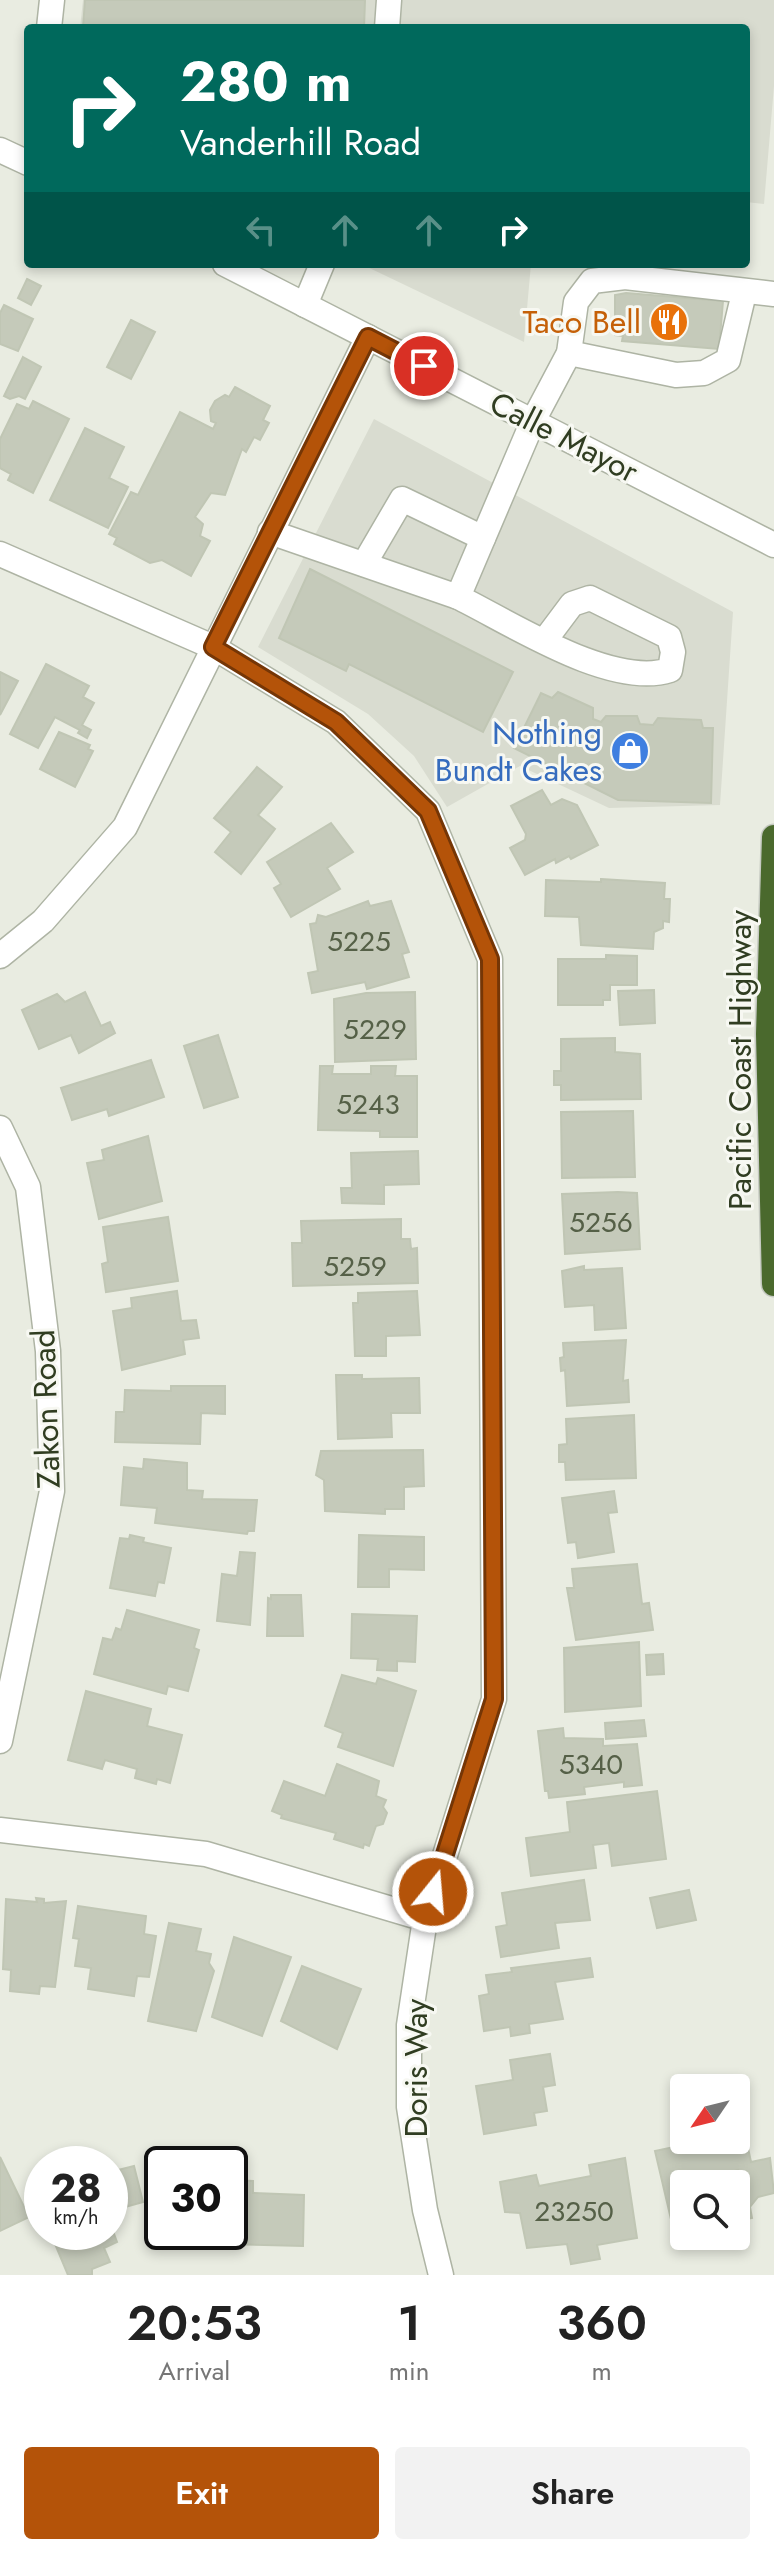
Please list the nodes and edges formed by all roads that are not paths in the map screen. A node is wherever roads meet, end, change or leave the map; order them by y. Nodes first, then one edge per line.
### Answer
1 (52, 0) edge
2 (389, 0) edge
3 (49, 24) edge
4 (387, 24) edge
5 (0, 150) edge
6 (24, 161) edge
7 (233, 268) edge
8 (320, 268) edge
9 (744, 293) junction
10 (774, 294) edge
11 (305, 305) junction
12 (368, 337) junction
13 (569, 353) junction
14 (533, 421) junction
15 (270, 532) junction
16 (483, 538) junction
17 (774, 545) edge
18 (0, 554) edge
19 (364, 564) junction
20 (458, 597) junction
21 (545, 640) junction
22 (213, 647) junction
23 (774, 837) edge
24 (0, 956) edge
25 (0, 1128) edge
26 (774, 1284) edge
27 (0, 1741) edge
28 (0, 1830) edge
29 (425, 1919) junction
30 (441, 2275) edge

1 - 3 street
2 - 4 street
5 - 6 street
7 - 11 street, Calle Mayor
8 - 11 street
9 - 10 street
9 - 13 street
9 - 13 street
11 - 12 street, Calle Mayor
12 - 14 street, Calle Mayor
12 - 15 street
13 - 14 street
14 - 16 street
14 - 17 street, Calle Mayor
15 - 19 street
15 - 22 street
16 - 19 street
16 - 20 street
18 - 22 street, Doris Way
19 - 20 street
20 - 21 street
21 - 21 street
22 - 24 street
22 - 29 street, Doris Way
23 - 26 highway, Pacific Coast Highway
25 - 27 street, Zakon Road
28 - 29 street
29 - 30 street, Doris Way

